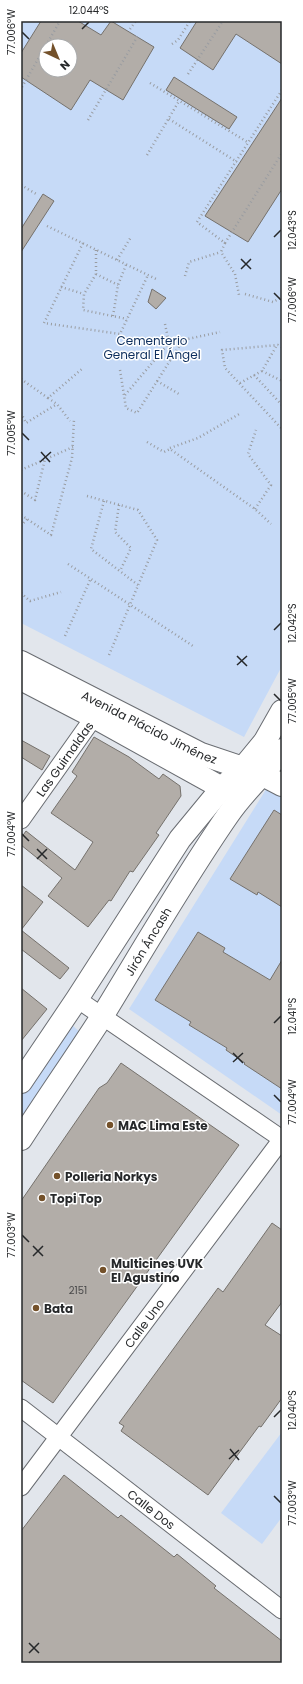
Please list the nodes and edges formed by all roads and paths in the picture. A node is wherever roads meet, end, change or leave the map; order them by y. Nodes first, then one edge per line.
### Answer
1 (60, 21) edge
2 (136, 21) edge
3 (190, 21) edge
4 (223, 21) edge
5 (130, 29) dead end
6 (139, 34) dead end
7 (172, 44) dead end
8 (188, 74) dead end
9 (150, 83) dead end
10 (22, 87) dead end
11 (282, 90) edge
12 (179, 101) junction
13 (169, 119) junction
14 (88, 120) dead end
15 (248, 143) junction
16 (282, 153) edge
17 (147, 155) dead end
18 (237, 162) junction
19 (21, 185) edge
20 (38, 195) dead end
21 (47, 226) dead end
22 (131, 237) dead end
23 (225, 242) junction
24 (83, 243) junction
25 (96, 250) junction
26 (220, 252) junction
27 (117, 260) junction
28 (126, 265) junction
29 (96, 274) junction
30 (148, 275) junction
31 (185, 276) dead end
32 (158, 280) dead end
33 (118, 285) junction
34 (61, 287) junction
35 (84, 294) junction
36 (244, 294) dead end
37 (239, 295) dead end
38 (282, 297) edge
39 (113, 316) junction
40 (127, 319) junction
41 (165, 324) dead end
42 (220, 332) dead end
43 (183, 340) junction
44 (169, 343) junction
45 (278, 345) junction
46 (282, 347) edge
47 (83, 368) dead end
48 (120, 370) dead end
49 (262, 371) junction
50 (254, 375) junction
51 (21, 379) edge
52 (157, 381) junction
53 (282, 381) edge
54 (240, 383) junction
55 (179, 394) dead end
56 (125, 395) junction
57 (48, 398) junction
58 (57, 404) junction
59 (282, 405) edge
60 (21, 413) edge
61 (241, 413) dead end
62 (74, 419) dead end
63 (70, 421) dead end
64 (282, 429) edge
65 (256, 430) dead end
66 (148, 442) dead end
67 (73, 447) junction
68 (170, 449) junction
69 (46, 459) junction
70 (21, 470) edge
71 (21, 490) edge
72 (87, 496) dead end
73 (104, 501) junction
74 (119, 505) junction
75 (255, 509) junction
76 (21, 514) edge
77 (27, 519) junction
78 (271, 524) dead end
79 (21, 526) edge
80 (68, 564) dead end
81 (120, 571) junction
82 (91, 578) junction
83 (138, 585) junction
84 (61, 592) dead end
85 (21, 593) edge
86 (130, 606) junction
87 (65, 636) dead end
88 (193, 646) dead end
89 (109, 655) dead end
90 (21, 662) edge
91 (21, 679) edge
92 (282, 711) edge
93 (94, 717) junction
94 (282, 750) edge
95 (252, 771) junction
96 (282, 785) edge
97 (222, 788) junction
98 (245, 792) junction
99 (21, 820) edge
100 (77, 999) junction
101 (102, 1015) junction
102 (21, 1082) edge
103 (21, 1139) edge
104 (282, 1139) edge
105 (21, 1408) edge
106 (59, 1436) junction
107 (21, 1487) edge
108 (282, 1610) edge

1 - 10 path
2 - 5 path
3 - 7 path
4 - 8 path
6 - 14 path
9 - 12 path
11 - 15 path
12 - 13 path
12 - 15 path
13 - 17 path
13 - 18 path
15 - 18 path
16 - 23 path
18 - 23 path
19 - 20 path
21 - 24 path
22 - 27 path
23 - 26 path
24 - 25 path
24 - 34 path
25 - 27 path
25 - 29 path
26 - 31 path
26 - 37 path
27 - 28 path
28 - 30 path
28 - 33 path
29 - 33 path
29 - 35 path
30 - 32 path
30 - 40 path
33 - 39 path
34 - 35 path
34 - 40 path
35 - 39 path
36 - 38 path
39 - 40 path
41 - 44 path
42 - 43 path
43 - 44 path
43 - 52 path
44 - 56 path
45 - 46 path
45 - 49 path
45 - 54 path
47 - 57 path
48 - 56 path
49 - 50 path
49 - 53 path
50 - 54 path
50 - 59 path
51 - 57 path
52 - 55 path
52 - 56 path
54 - 64 path
57 - 58 path
58 - 60 path
58 - 63 path
61 - 68 path
62 - 67 path
65 - 75 path
66 - 68 path
67 - 69 path
67 - 77 path
68 - 75 path
69 - 70 path
69 - 71 path
72 - 73 path
73 - 74 path
73 - 81 path
74 - 81 path
74 - 83 path
75 - 78 path
76 - 77 path
77 - 79 path
80 - 82 path
81 - 83 path
82 - 86 path
82 - 87 path
83 - 86 path
84 - 85 path
86 - 88 path
86 - 89 path
90 - 95 main road, Avenida Plácido Jiménez
91 - 93 main road, Avenida Plácido Jiménez
92 - 95 main road, Jirón Áncash
93 - 97 main road, Avenida Plácido Jiménez
93 - 99 street, Las Guirnaldas
94 - 95 main road, Jirón Áncash
95 - 96 main road, Avenida Plácido Jiménez
95 - 97 main road, Jirón Áncash
95 - 98 main road, Jirón Áncash
97 - 98 main road, Avenida Plácido Jiménez
97 - 100 main road, Jirón Áncash
98 - 101 main road, Jirón Áncash
100 - 101 street, Calle Uno
100 - 102 main road, Jirón Áncash
101 - 103 main road, Jirón Áncash
101 - 104 street, Calle Uno
104 - 106 street, Calle Uno
105 - 106 street, Calle Dos
106 - 107 street, Calle Uno
106 - 108 street, Calle Dos

